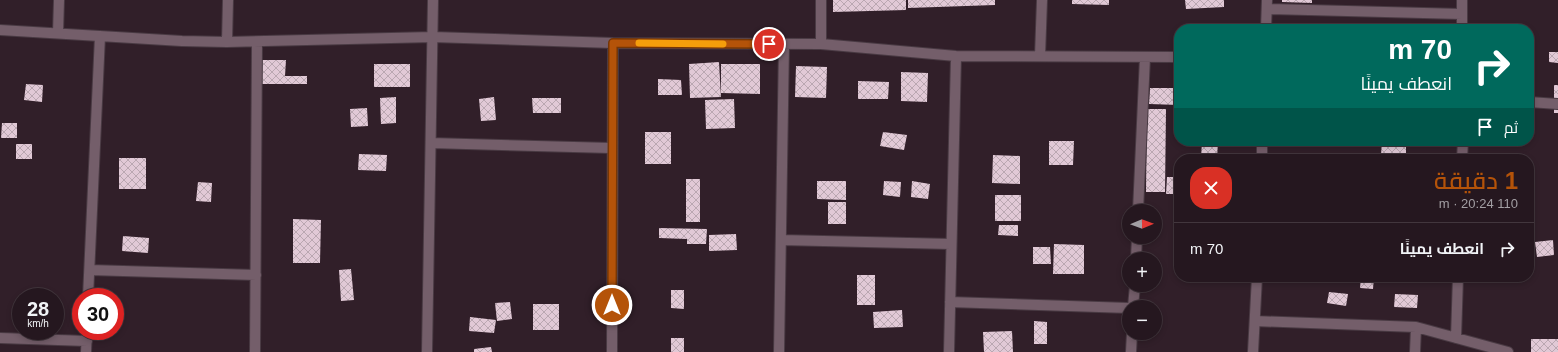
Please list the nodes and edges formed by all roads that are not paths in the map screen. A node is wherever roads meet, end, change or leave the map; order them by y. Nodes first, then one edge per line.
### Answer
1 (59, 0) edge
2 (228, 0) edge
3 (433, 0) edge
4 (821, 0) edge
5 (1042, 0) edge
6 (1462, 0) edge
7 (1267, 4) edge
8 (1462, 14) junction
9 (1266, 24) edge
10 (1462, 24) edge
11 (0, 30) edge
12 (58, 34) junction
13 (100, 36) junction
14 (433, 37) junction
15 (227, 42) junction
16 (257, 42) junction
17 (613, 43) junction
18 (784, 44) junction
19 (821, 44) junction
20 (956, 56) junction
21 (1040, 56) junction
22 (1145, 57) junction
23 (1174, 57) edge
24 (1534, 102) edge
25 (1558, 104) edge
26 (431, 143) junction
27 (611, 148) junction
28 (1138, 204) edge
29 (781, 240) junction
30 (951, 244) junction
31 (90, 270) junction
32 (256, 275) junction
33 (1256, 282) edge
34 (1458, 282) edge
35 (89, 288) edge
36 (950, 302) junction
37 (1122, 308) edge
38 (1255, 321) junction
39 (1416, 327) junction
40 (72, 336) edge
41 (0, 338) edge
42 (1456, 338) junction
43 (87, 340) edge
44 (1132, 340) edge
45 (86, 352) edge
46 (255, 352) edge
47 (427, 352) edge
48 (612, 352) edge
49 (779, 352) edge
50 (949, 352) edge
51 (1131, 352) edge
52 (1252, 352) edge
53 (1415, 352) edge
54 (1508, 352) edge

1 - 12 street
2 - 15 street
3 - 14 street
4 - 19 street
5 - 21 street
6 - 8 street
7 - 8 street
7 - 9 street
8 - 10 street
11 - 12 street
12 - 13 street
13 - 15 street
13 - 31 street
14 - 16 street
14 - 17 street
14 - 26 street
15 - 16 street
16 - 32 street
17 - 18 street
17 - 27 street
18 - 19 street
18 - 29 street
19 - 20 street
20 - 21 street
20 - 30 street
21 - 22 street
22 - 23 street
22 - 28 street
24 - 25 street
26 - 27 street
26 - 47 street
27 - 48 street
29 - 30 street
29 - 49 street
30 - 36 street
31 - 32 street
31 - 35 street
32 - 46 street
33 - 38 street
34 - 42 street
36 - 37 street
36 - 50 street
38 - 39 street
38 - 52 street
39 - 42 street
39 - 53 street
40 - 41 street
42 - 54 street
43 - 45 street
44 - 51 street

